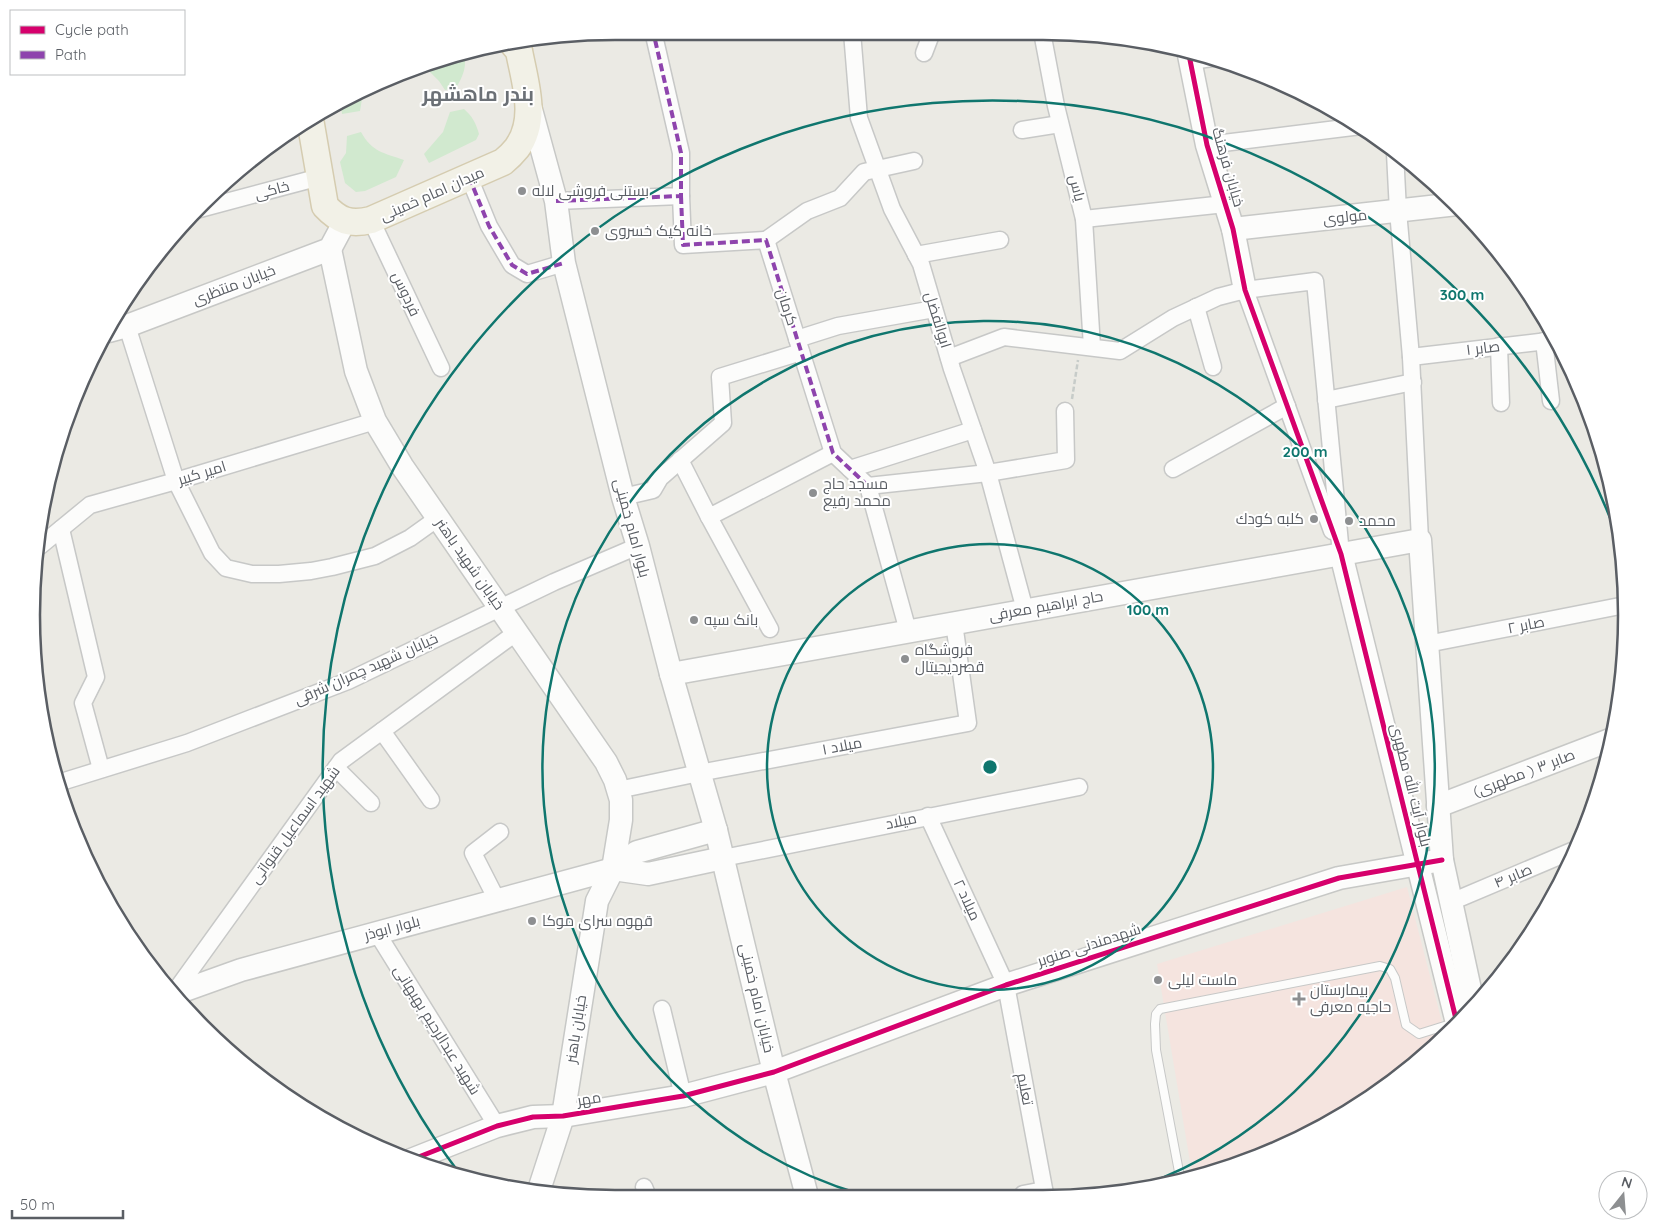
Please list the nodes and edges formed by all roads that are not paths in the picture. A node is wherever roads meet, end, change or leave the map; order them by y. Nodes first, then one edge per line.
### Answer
1 (655, 40) edge
2 (853, 40) edge
3 (929, 40) edge
4 (1044, 40) edge
5 (518, 49) edge
6 (924, 53) dead end
7 (1190, 59) edge
8 (530, 106) junction
9 (1060, 124) junction
10 (311, 127) edge
11 (1347, 128) edge
12 (1022, 130) dead end
13 (1207, 145) junction
14 (1395, 161) edge
15 (914, 162) dead end
16 (878, 168) junction
17 (320, 177) junction
18 (470, 177) junction
19 (681, 196) junction
20 (556, 198) junction
21 (1226, 204) junction
22 (1447, 205) edge
23 (210, 206) edge
24 (1398, 211) junction
25 (1084, 219) junction
26 (371, 220) junction
27 (345, 221) junction
28 (1233, 229) junction
29 (766, 240) junction
30 (1000, 240) dead end
31 (330, 249) junction
32 (916, 255) junction
33 (564, 263) junction
34 (1245, 290) junction
35 (1196, 307) junction
36 (934, 309) junction
37 (118, 328) edge
38 (1548, 340) edge
39 (799, 345) junction
40 (1550, 345) edge
41 (1499, 346) junction
42 (1086, 347) junction
43 (1411, 357) junction
44 (949, 358) junction
45 (1213, 367) dead end
46 (441, 368) dead end
47 (1413, 382) junction
48 (1326, 400) junction
49 (1551, 401) dead end
50 (1501, 403) dead end
51 (1287, 406) junction
52 (1065, 411) road end
53 (375, 421) junction
54 (973, 430) junction
55 (833, 453) junction
56 (680, 460) junction
57 (850, 469) junction
58 (1173, 469) dead end
59 (988, 473) junction
60 (176, 481) junction
61 (868, 486) junction
62 (622, 497) junction
63 (709, 517) junction
64 (438, 518) junction
65 (61, 529) junction
66 (1420, 540) junction
67 (45, 542) edge
68 (638, 546) junction
69 (1341, 554) junction
70 (1618, 607) edge
71 (500, 608) junction
72 (1025, 610) junction
73 (954, 623) junction
74 (770, 629) dead end
75 (908, 631) junction
76 (517, 632) junction
77 (1427, 644) junction
78 (671, 674) junction
79 (382, 731) junction
80 (1603, 743) edge
81 (336, 768) junction
82 (101, 769) junction
83 (699, 773) junction
84 (65, 781) edge
85 (1079, 787) dead end
86 (618, 790) junction
87 (431, 800) dead end
88 (371, 803) dead end
89 (1438, 806) junction
90 (928, 816) junction
91 (716, 830) junction
92 (500, 832) dead end
93 (1565, 855) edge
94 (723, 858) junction
95 (1442, 860) junction
96 (1418, 864) junction
97 (613, 869) junction
98 (497, 900) junction
99 (1451, 902) junction
100 (377, 933) junction
101 (1006, 985) junction
102 (178, 988) edge
103 (181, 992) edge
104 (1472, 998) edge
105 (662, 1009) dead end
106 (1455, 1016) edge
107 (1445, 1026) edge
108 (774, 1072) junction
109 (682, 1096) junction
110 (562, 1116) junction
111 (497, 1126) junction
112 (422, 1156) edge
113 (1179, 1173) edge
114 (541, 1185) edge
115 (805, 1190) edge
116 (1044, 1190) edge

1 - 19 street
2 - 16 street, ابوالفضل
3 - 6 street
4 - 9 street, یاس
5 - 8 main road, میدان امام خمینی
7 - 13 street, خیابان فرهنگ
8 - 18 main road, میدان امام خمینی
8 - 20 street, بلوار امام خمینی
9 - 12 street
9 - 25 street, یاس
10 - 17 main road
11 - 13 street
13 - 21 street, خیابان فرهنگ
14 - 24 street
15 - 16 street
16 - 29 street
16 - 32 street, ابوالفضل
17 - 23 street, خاکی
17 - 27 main road
18 - 26 main road, میدان امام خمینی
18 - 33 street
19 - 20 street
19 - 29 street
20 - 33 street, بلوار امام خمینی
21 - 25 street
21 - 28 street, خیابان فرهنگ
22 - 24 street, مولوی
24 - 28 street, مولوی
24 - 43 street
25 - 42 street, یاس
26 - 27 main road, میدان امام خمینی
26 - 46 street, فردوس
27 - 31 street
28 - 34 street, خیابان فرهنگ
29 - 39 street, کرمان
30 - 32 street
31 - 37 street, خیابان منتظری
31 - 53 street, خیابان شهید باهنر
32 - 36 street, ابوالفضل
33 - 62 street, بلوار امام خمینی
34 - 35 street
34 - 48 street
34 - 51 street
35 - 42 street
35 - 45 street
36 - 39 street
36 - 44 street, ابوالفضل
37 - 60 street
38 - 41 street, صابر ۱
39 - 55 street, کرمان
39 - 56 street
40 - 49 street
41 - 43 street, صابر ۱
41 - 50 street
42 - 44 street
43 - 47 street
44 - 54 street, ابوالفضل
47 - 48 street
47 - 66 street
48 - 69 street
51 - 58 street
51 - 69 street
52 - 59 street
53 - 60 street, امیر کبیر
53 - 64 street, خیابان شهید باهنر
54 - 57 street
54 - 59 street, ابوالفضل
55 - 57 street, کرمان
55 - 63 street
56 - 62 street
56 - 63 street
57 - 61 street, کرمان
59 - 61 street
59 - 72 street, ابوالفضل
60 - 64 street
60 - 65 street, امیر کبیر
61 - 75 street
62 - 68 street, بلوار امام خمینی
63 - 74 street
64 - 71 street, خیابان شهید باهنر
65 - 67 street, امیر کبیر
65 - 82 street
66 - 69 street, حاج ابراهیم معرفی
66 - 77 street, بلوار آیت الله مطهری
68 - 71 street, خیابان شهید چمران شرقی
68 - 78 street, بلوار امام خمینی
69 - 72 street, حاج ابراهیم معرفی
69 - 96 street, بلوار آیت الله مطهری
70 - 77 street, صابر ۲
71 - 76 street, خیابان شهید باهنر
71 - 82 street, خیابان شهید چمران شرقی
72 - 73 street, حاج ابراهیم معرفی
73 - 75 street, حاج ابراهیم معرفی
73 - 83 street, میلاد ۱
75 - 78 street, حاج ابراهیم معرفی
76 - 79 street, شهید اسماعیل قنواتی
76 - 86 street, خیابان شهید باهنر
77 - 89 street, بلوار آیت الله مطهری
78 - 83 street, بلوار امام خمینی
79 - 81 street, شهید اسماعیل قنواتی
79 - 87 street
80 - 89 street, صابر ۳ ( مطهری)
81 - 88 street
81 - 102 street, شهید اسماعیل قنواتی
82 - 84 street, خیابان شهید چمران شرقی
83 - 86 street, میلاد ۱
83 - 91 street, بلوار امام خمینی
85 - 90 street, میلاد
86 - 97 street, خیابان شهید باهنر
89 - 95 street, بلوار آیت الله مطهری
90 - 94 street, میلاد
90 - 101 street, میلاد ۲
91 - 94 street, بلوار امام خمینی
91 - 97 street
92 - 98 street
93 - 99 street, صابر ۴
94 - 97 street
94 - 108 street, خیابان امام خمینی
95 - 96 street, شهدمندنی صنوبر
95 - 99 street, بلوار آیت الله مطهری
96 - 101 street, شهدمندنی صنوبر
96 - 106 street, بلوار آیت الله مطهری
97 - 98 street, بلوار ابوذر
97 - 110 street, خیابان باهنر
98 - 100 street, بلوار ابوذر
99 - 104 street, بلوار آیت الله مطهری
100 - 103 street, بلوار ابوذر
100 - 111 street, شهید عبدالرحیم بهبهانی
101 - 108 street, شهدمندنی صنوبر
101 - 116 street, تعلیم
105 - 109 street
107 - 113 lane
108 - 109 street, مهر
108 - 115 street, خیابان امام خمینی
109 - 110 street, مهر
110 - 111 street, مهر
110 - 114 street, خیابان باهنر
111 - 112 street, مهر

